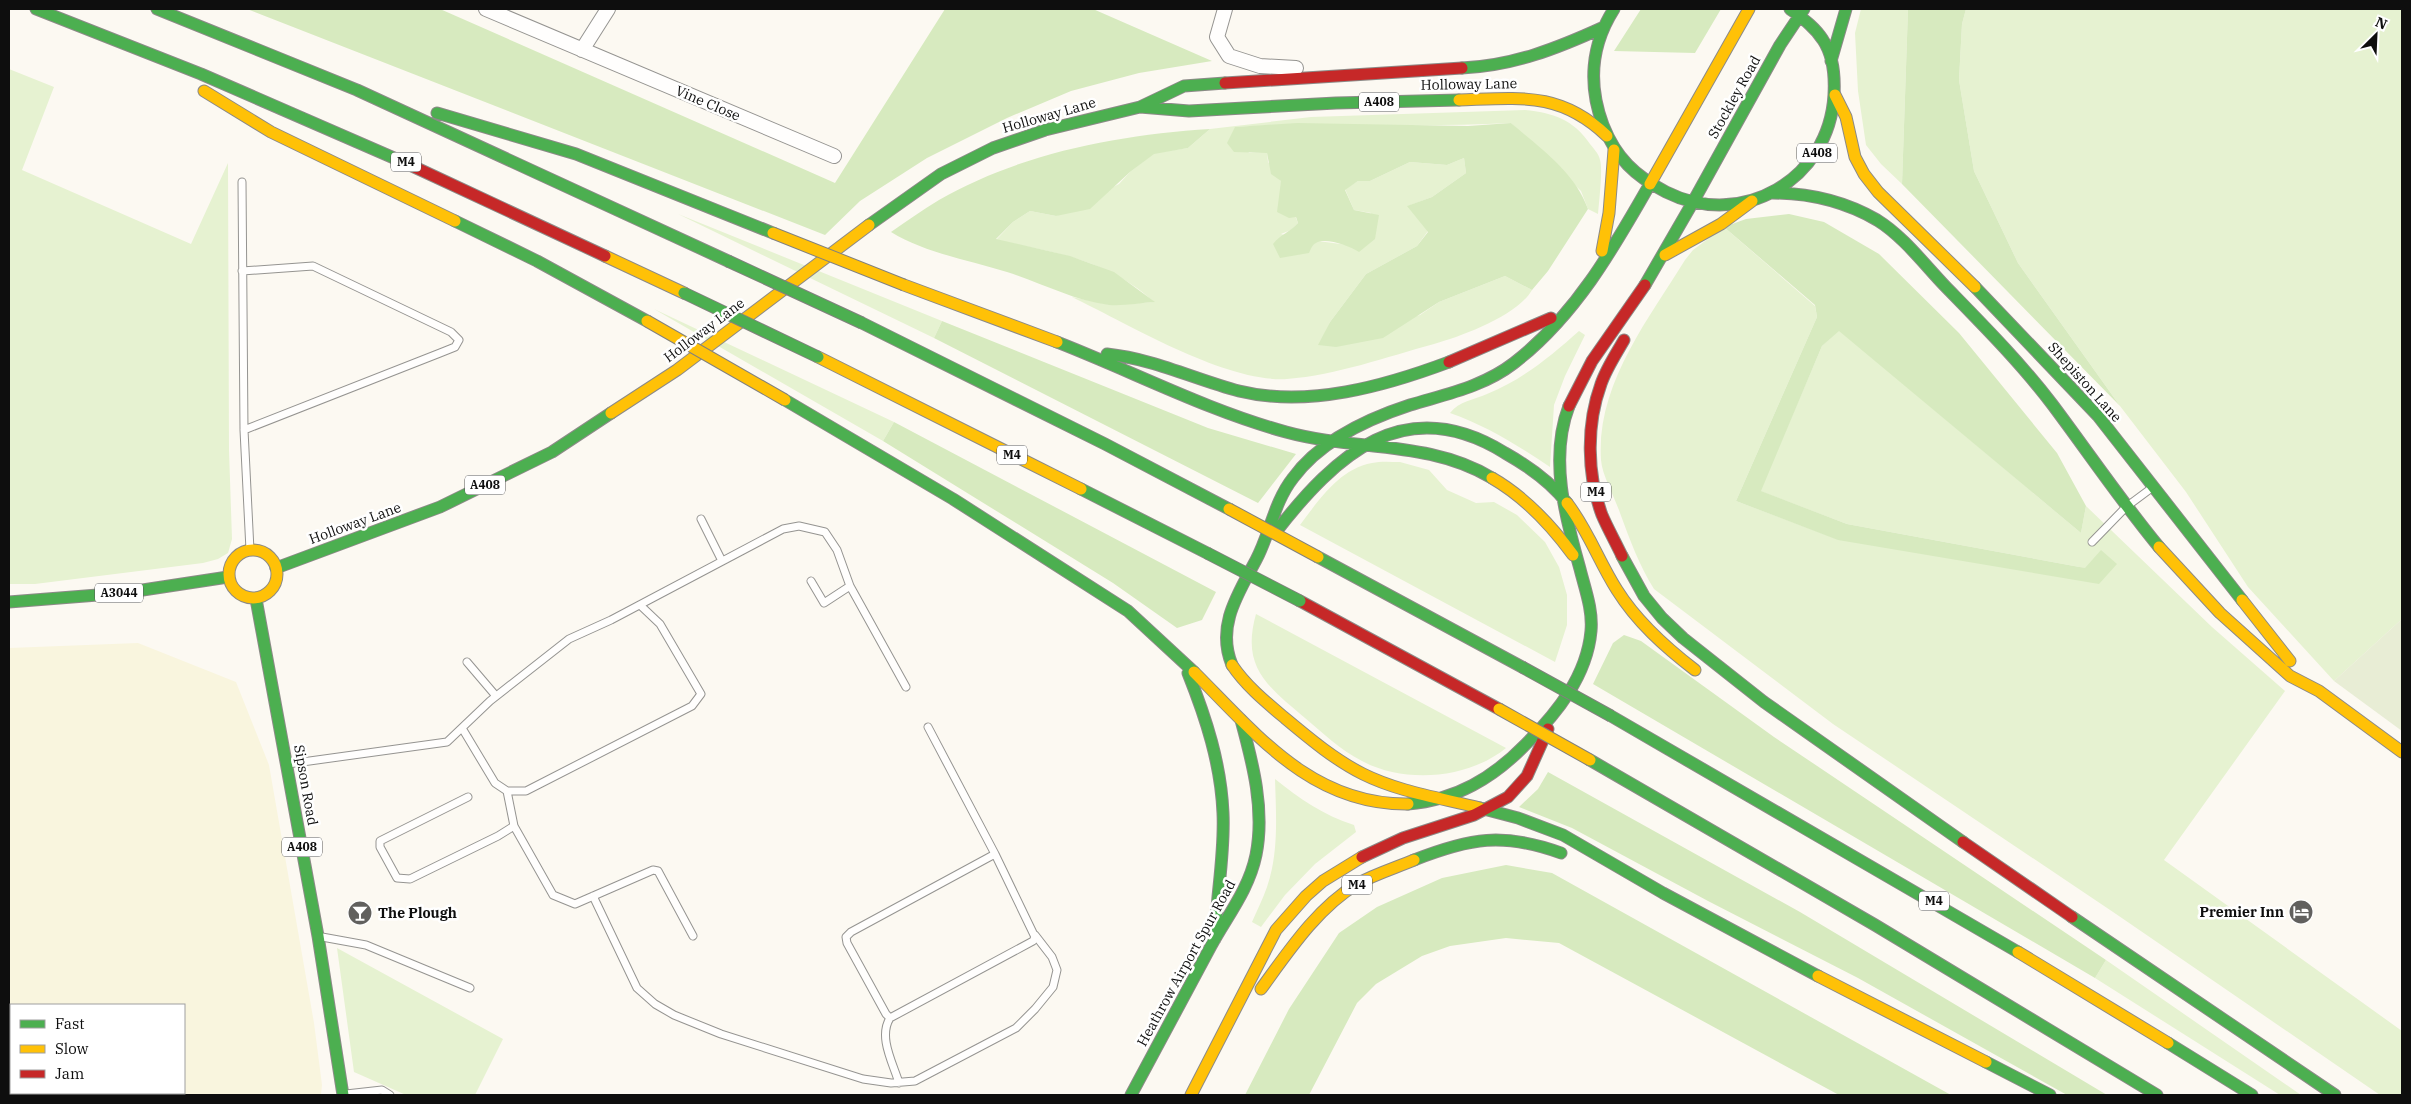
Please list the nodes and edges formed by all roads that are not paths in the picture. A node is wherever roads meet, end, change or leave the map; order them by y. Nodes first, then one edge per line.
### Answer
1 (36, 9) edge
2 (157, 9) edge
3 (486, 9) edge
4 (608, 9) edge
5 (1225, 9) edge
6 (1749, 9) edge
7 (1846, 9) edge
8 (1613, 10) edge
9 (1798, 11) edge
10 (1604, 26) junction
11 (122, 41) junction
12 (582, 50) junction
13 (1831, 61) junction
14 (1377, 74) junction
15 (357, 90) junction
16 (1835, 95) junction
17 (1140, 107) junction
18 (1608, 136) junction
19 (1614, 150) junction
20 (834, 156) dead end
21 (242, 182) dead end
22 (1650, 184) junction
23 (1772, 193) junction
24 (1752, 201) junction
25 (1693, 202) junction
26 (1662, 257) junction
27 (242, 271) junction
28 (1597, 271) junction
29 (1639, 294) junction
30 (1566, 310) junction
31 (1079, 351) junction
32 (244, 430) junction
33 (1330, 443) junction
34 (1363, 446) junction
35 (2153, 487) junction
36 (1565, 499) junction
37 (2126, 507) junction
38 (701, 519) dead end
39 (2092, 542) dead end
40 (1263, 546) junction
41 (250, 550) junction
42 (722, 561) junction
43 (1578, 562) junction
44 (276, 568) junction
45 (228, 577) junction
46 (811, 581) dead end
47 (850, 586) junction
48 (256, 599) junction
49 (9, 602) edge
50 (640, 605) junction
51 (467, 662) dead end
52 (1183, 662) junction
53 (1232, 665) junction
54 (1701, 674) dead end
55 (1719, 682) dead end
56 (906, 687) dead end
57 (2319, 691) junction
58 (496, 696) junction
59 (1764, 702) junction
60 (1555, 712) junction
61 (1241, 721) junction
62 (928, 727) dead end
63 (462, 728) junction
64 (2402, 752) edge
65 (288, 764) junction
66 (507, 791) junction
67 (468, 797) dead end
68 (1446, 799) junction
69 (1485, 810) junction
70 (514, 826) junction
71 (995, 854) junction
72 (1571, 858) dead end
73 (1595, 867) dead end
74 (1655, 889) junction
75 (593, 896) junction
76 (1035, 935) junction
77 (318, 936) junction
78 (692, 936) dead end
79 (1215, 939) junction
80 (470, 988) dead end
81 (890, 1018) junction
82 (1208, 1063) junction
83 (899, 1083) junction
84 (343, 1095) edge
85 (390, 1095) edge
86 (1131, 1095) edge
87 (1191, 1095) edge
88 (2050, 1095) edge
89 (2157, 1095) edge
90 (2252, 1095) edge
91 (2335, 1095) edge

1 - 11 main road, M4
2 - 15 main road, M4
3 - 12 street, Vine Close
4 - 12 street
5 - 14 street
6 - 22 main road
7 - 13 main road, A408
8 - 10 main road, A408
9 - 13 main road, A408
9 - 25 main road, Stockley Road / A408
10 - 14 main road, Holloway Lane / A408
10 - 18 main road, A408
11 - 52 main road, M4, bridge
11 - 89 main road, M4, bridge
12 - 20 street, Vine Close
13 - 16 main road, A408
14 - 17 main road, Holloway Lane / A408
15 - 31 main road, M4, bridge
15 - 90 main road, M4, bridge
16 - 23 main road, A408
16 - 35 main road, Shepiston Lane
17 - 18 main road, Holloway Lane / A408
17 - 44 main road, Holloway Lane / A408
18 - 19 main road, A408
19 - 22 main road, A408
19 - 28 main road, M4
21 - 27 lane
22 - 25 main road, A408
22 - 28 main road, M4
23 - 24 main road, A408
23 - 37 main road, Shepiston Lane
24 - 25 main road, A408
24 - 26 main road, M4
25 - 26 main road, M4
26 - 29 main road, M4
27 - 32 lane
27 - 32 lane
28 - 30 main road, M4
29 - 36 main road, M4
29 - 59 main road, M4
30 - 31 main road, M4
30 - 33 main road, M4
31 - 33 main road, M4
32 - 41 lane
33 - 34 main road, M4
33 - 40 main road, M4
34 - 36 main road, M4
34 - 40 main road, M4
34 - 43 main road, M4
35 - 37 lane
35 - 57 main road, Shepiston Lane
36 - 43 main road, M4
36 - 54 main road, M4
37 - 39 lane
37 - 57 main road, Shepiston Lane
38 - 42 lane
40 - 53 main road, M4
41 - 44 main road
41 - 45 main road
42 - 47 lane
42 - 50 lane
43 - 60 main road, M4
44 - 48 main road
45 - 48 main road
45 - 49 main road, A3044
46 - 47 lane
47 - 56 lane
48 - 65 main road, Sipson Road / A408
50 - 58 lane
50 - 66 lane
51 - 58 lane
52 - 61 main road, M4
52 - 79 main road, M4
53 - 61 main road, Heathrow Airport Spur Road / M4
53 - 68 main road, M4
55 - 59 main road, M4
57 - 64 main road, Shepiston Lane
58 - 63 lane
59 - 91 main road, M4
60 - 68 main road, M4
60 - 69 main road, M4
61 - 68 main road, M4
61 - 79 main road, Heathrow Airport Spur Road / M4
62 - 71 lane
63 - 65 lane
63 - 66 lane
65 - 77 main road, Sipson Road / A408
66 - 70 lane
67 - 70 lane
68 - 69 main road, M4
69 - 74 main road, M4
69 - 82 main road, M4
70 - 75 lane
71 - 76 lane
71 - 81 lane
72 - 82 main road, M4
73 - 74 main road, M4
74 - 88 main road, M4
75 - 78 lane
75 - 83 lane
76 - 81 lane
76 - 83 lane
77 - 80 lane
77 - 84 main road, Sipson Road / A408
79 - 86 main road, Heathrow Airport Spur Road / M4
81 - 83 lane
82 - 87 main road, M4
84 - 85 lane

